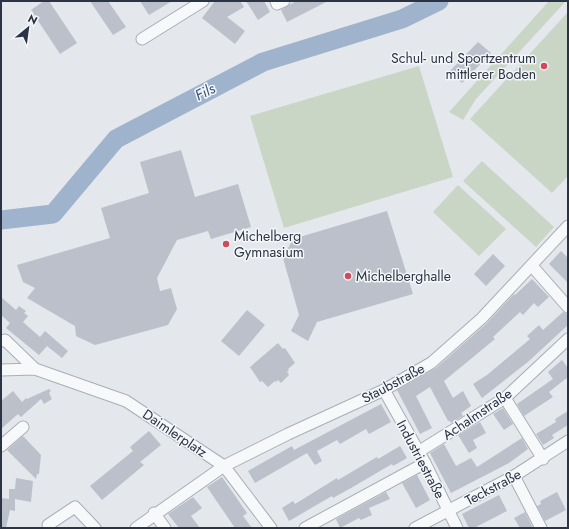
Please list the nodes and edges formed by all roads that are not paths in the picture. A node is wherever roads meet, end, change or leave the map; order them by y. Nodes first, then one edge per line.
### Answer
1 (203, 1) edge
2 (276, 1) edge
3 (284, 1) edge
4 (142, 39) dead end
5 (568, 226) edge
6 (532, 266) junction
7 (568, 307) edge
8 (2, 339) edge
9 (568, 339) edge
10 (35, 369) junction
11 (1, 370) edge
12 (384, 390) junction
13 (505, 398) junction
14 (23, 427) dead end
15 (568, 441) edge
16 (1, 446) edge
17 (418, 452) junction
18 (543, 459) junction
19 (425, 463) junction
20 (224, 466) junction
21 (514, 476) junction
22 (448, 511) junction
23 (154, 514) junction
24 (48, 525) dead end
25 (95, 528) edge
26 (136, 528) edge
27 (165, 528) edge
28 (271, 528) edge
29 (304, 528) edge
30 (415, 528) edge
31 (458, 528) edge
32 (541, 528) edge

1 - 4 street
2 - 3 street
5 - 6 street, Staubstraße
6 - 7 street
6 - 12 street, Staubstraße
8 - 10 street
9 - 13 street, Achalmstraße
10 - 11 street
10 - 20 street, Daimlerplatz
12 - 17 street, Industriestraße
12 - 20 street, Staubstraße
13 - 17 street, Achalmstraße
13 - 18 street
14 - 16 street
15 - 18 street, Teckstraße
17 - 19 street, Industriestraße
18 - 21 street, Teckstraße
19 - 22 street, Industriestraße
19 - 29 street
20 - 23 street, Daimlerplatz
20 - 28 street
21 - 22 street, Teckstraße
21 - 32 street
22 - 30 street, Teckstraße
22 - 31 street, Industriestraße
23 - 26 street, Daimlerplatz
23 - 27 street
24 - 25 street

